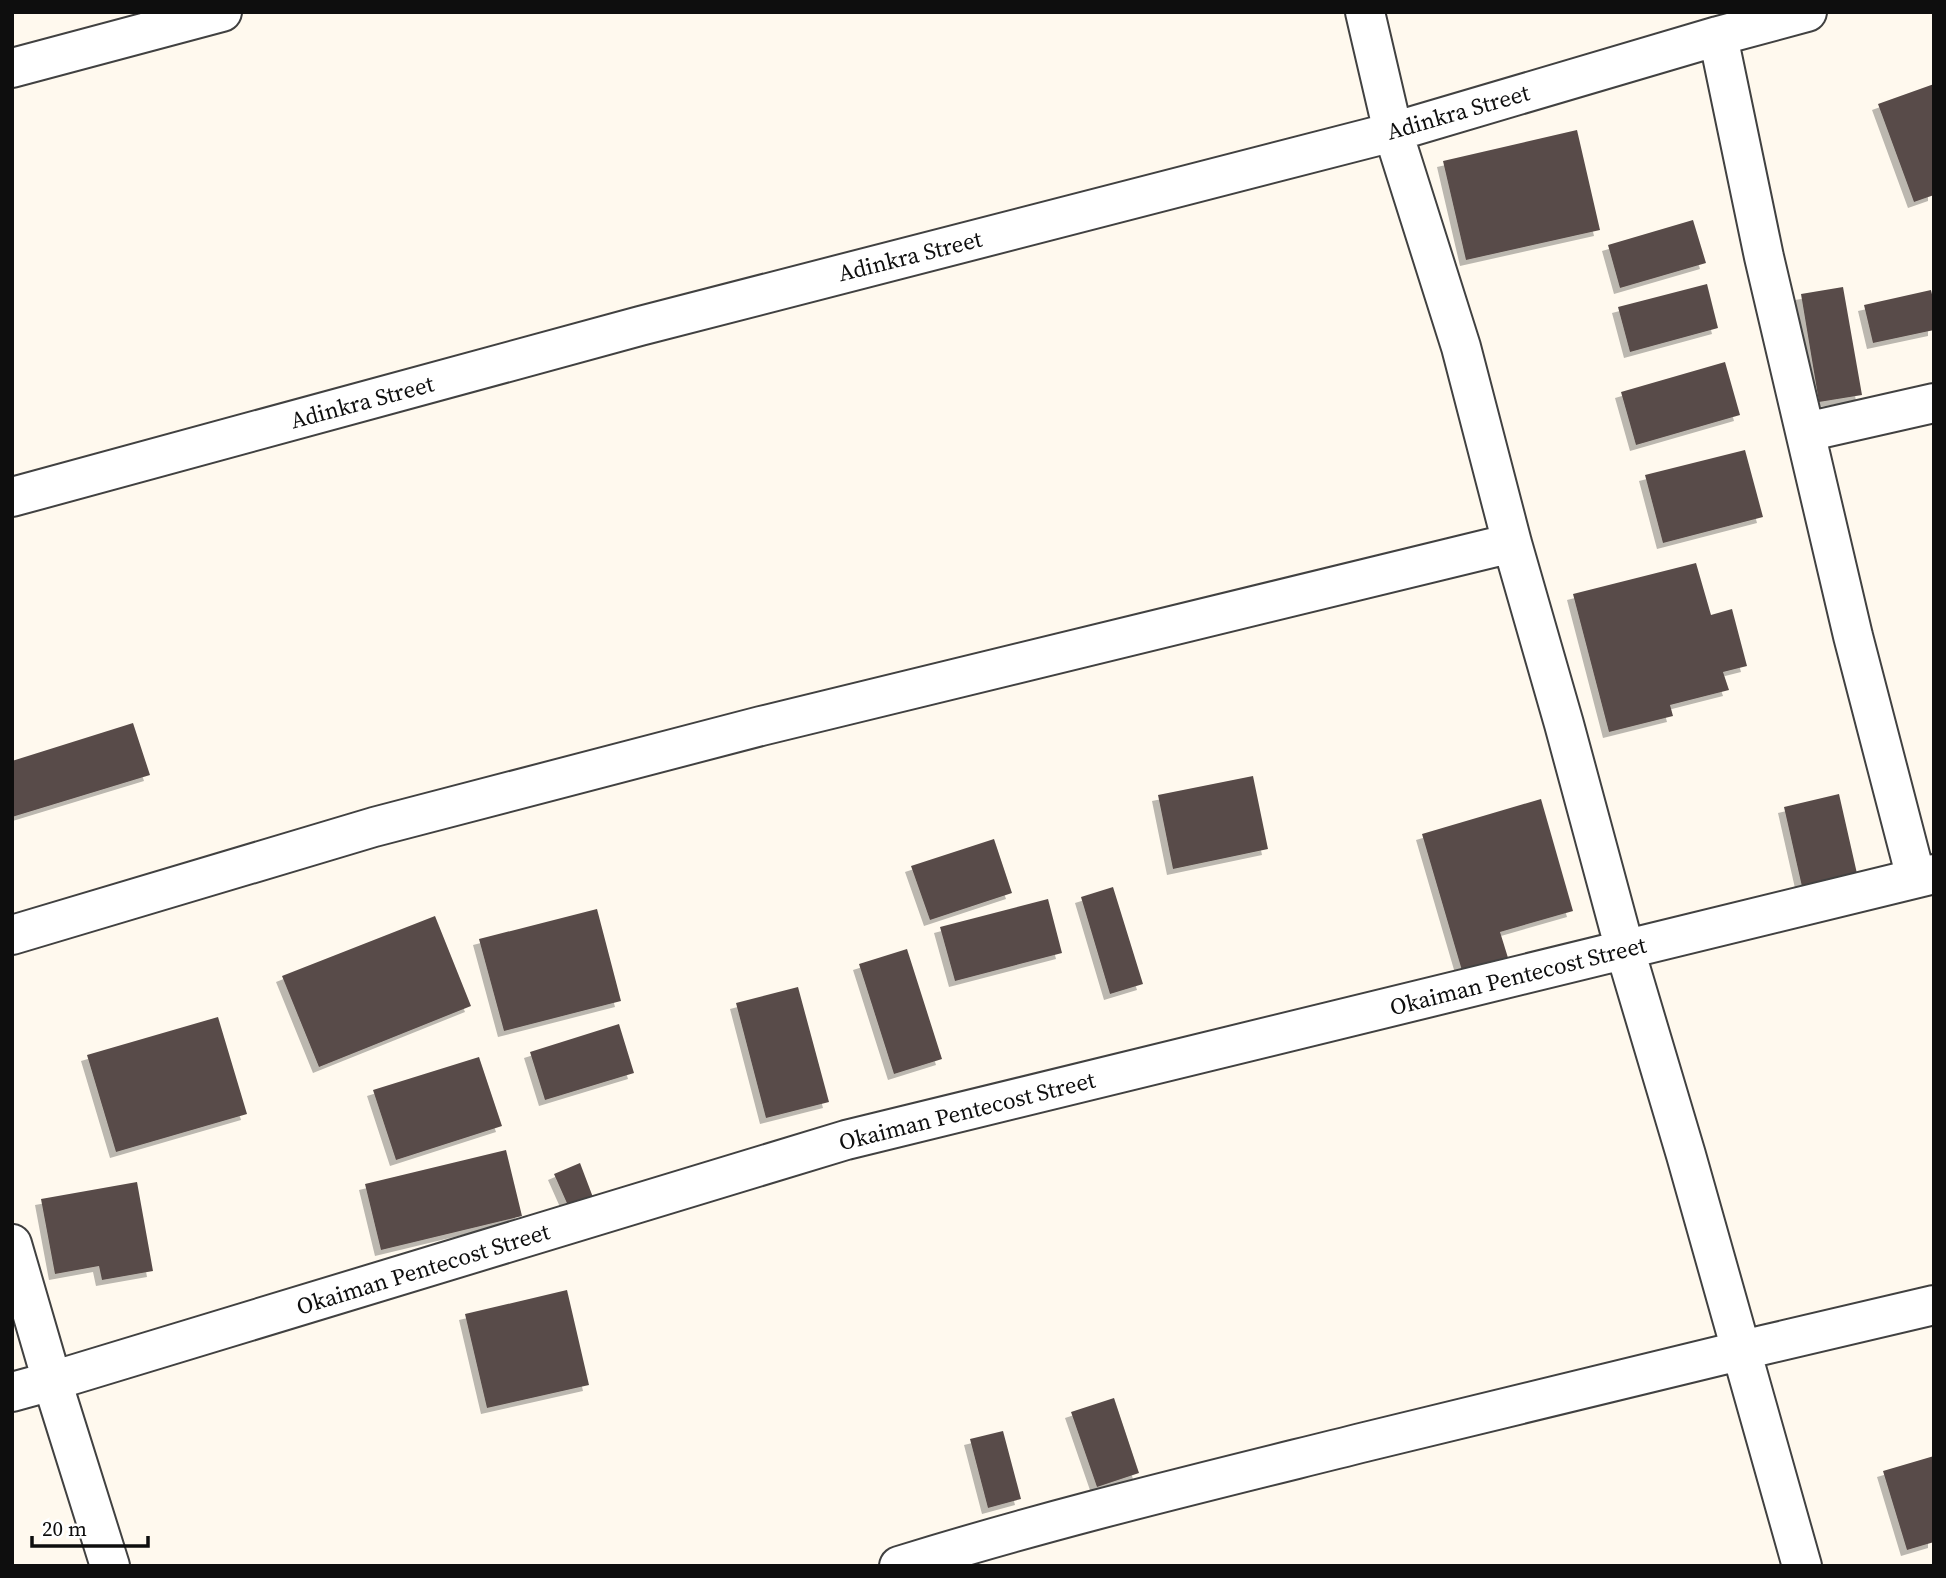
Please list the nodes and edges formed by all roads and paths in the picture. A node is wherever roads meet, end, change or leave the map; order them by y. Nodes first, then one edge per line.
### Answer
1 (222, 12) edge
2 (1365, 12) edge
3 (1807, 12) edge
4 (1718, 36) junction
5 (12, 68) edge
6 (1394, 132) junction
7 (1934, 403) edge
8 (1806, 432) junction
9 (12, 497) edge
10 (1512, 542) junction
11 (1925, 876) edge
12 (12, 935) edge
13 (1625, 950) junction
14 (12, 1244) edge
15 (1934, 1305) edge
16 (1740, 1350) junction
17 (52, 1381) junction
18 (12, 1392) edge
19 (110, 1566) edge
20 (899, 1566) edge
21 (1802, 1566) edge

1 - 5 street
2 - 6 street
3 - 4 street, Adinkra Street
4 - 6 street, Adinkra Street
4 - 8 street
6 - 9 street, Adinkra Street
6 - 10 street
7 - 8 street
8 - 11 street
10 - 12 street
10 - 13 street
11 - 13 street, Okaiman Pentecost Street
13 - 16 street
13 - 17 street, Okaiman Pentecost Street
14 - 17 street
15 - 16 street
16 - 20 street
16 - 21 street
17 - 18 street, Okaiman Pentecost Street
17 - 19 street

